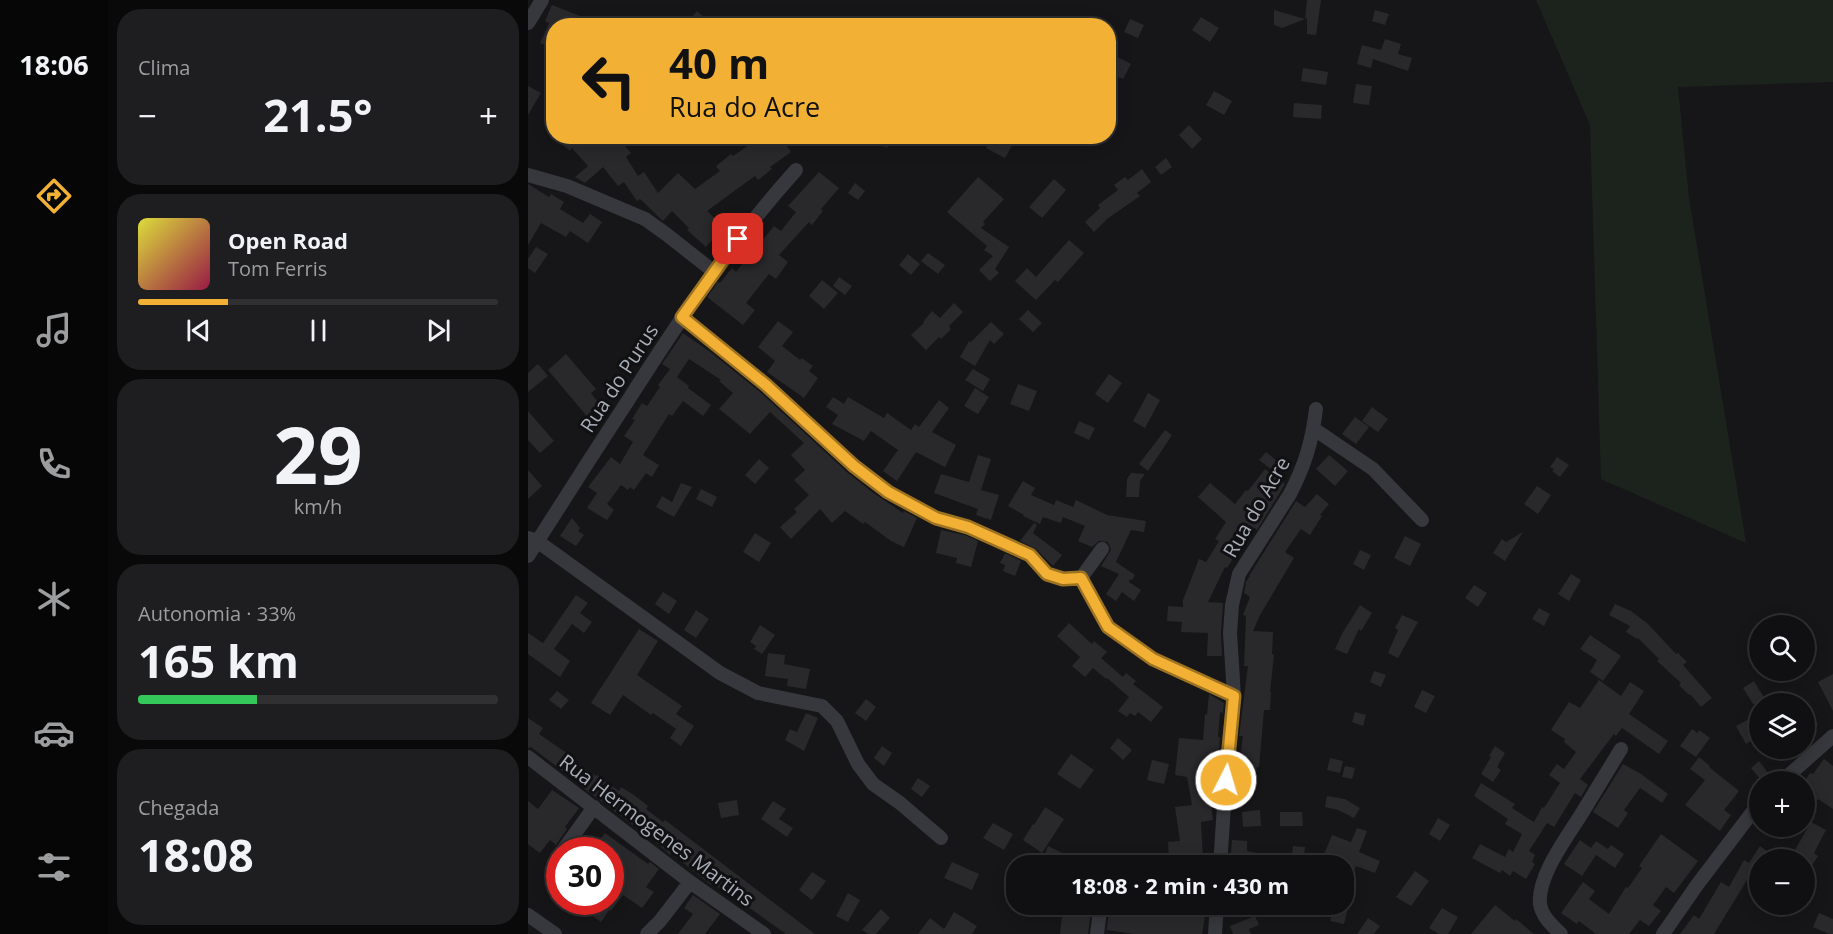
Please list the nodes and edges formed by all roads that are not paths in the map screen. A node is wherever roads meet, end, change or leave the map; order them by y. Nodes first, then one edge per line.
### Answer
1 (542, 0) edge
2 (528, 23) edge
3 (796, 170) dead end
4 (528, 175) edge
5 (713, 271) junction
6 (682, 317) junction
7 (1316, 409) dead end
8 (1314, 429) junction
9 (1422, 520) dead end
10 (533, 540) edge
11 (1102, 549) dead end
12 (528, 556) edge
13 (1081, 578) junction
14 (1234, 696) junction
15 (1833, 736) edge
16 (1621, 749) dead end
17 (528, 757) edge
18 (1793, 771) edge
19 (594, 807) junction
20 (1749, 816) edge
21 (572, 837) edge
22 (941, 838) dead end
23 (1222, 855) edge
24 (690, 882) junction
25 (528, 915) edge
26 (1099, 915) edge
27 (1216, 915) edge
28 (1556, 929) edge
29 (759, 933) edge
30 (555, 934) edge
31 (647, 934) edge
32 (1097, 934) edge
33 (1215, 934) edge
34 (1663, 934) edge

1 - 2 street
3 - 5 street, Rua do Purus
4 - 5 street
5 - 6 street, Rua do Purus
6 - 10 street, Rua do Purus
6 - 13 street
7 - 8 street, Rua do Acre
8 - 9 street
8 - 14 street, Rua do Acre
10 - 12 street, Rua do Purus
10 - 22 street
11 - 13 street
13 - 14 street
14 - 23 street, Rua do Acre
15 - 18 street
16 - 28 street
17 - 19 street, Rua Hermogenes Martins
19 - 21 street
19 - 24 street, Rua Hermogenes Martins
20 - 34 street
24 - 29 street, Rua Hermogenes Martins
24 - 31 street
25 - 30 street
26 - 32 street
27 - 33 street

